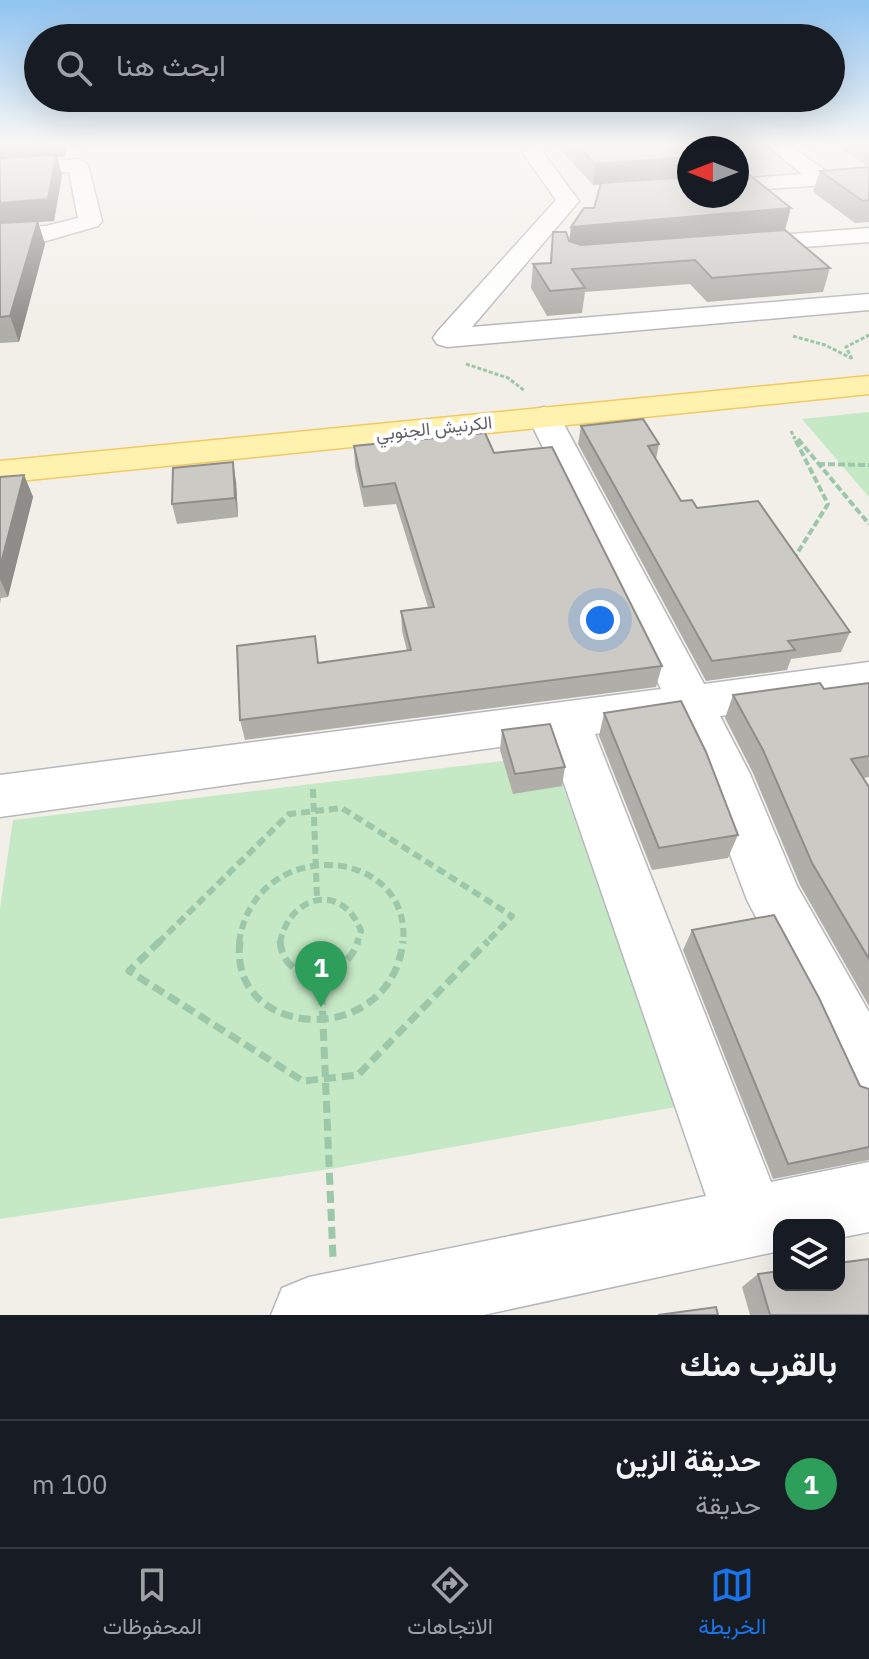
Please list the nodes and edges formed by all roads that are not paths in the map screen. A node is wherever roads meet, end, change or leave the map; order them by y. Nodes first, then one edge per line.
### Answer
1 (86, 204) edge
2 (565, 204) edge
3 (798, 220) dead end
4 (869, 235) edge
5 (0, 236) edge
6 (821, 239) junction
7 (719, 247) edge
8 (845, 259) dead end
9 (869, 302) edge
10 (860, 371) edge
11 (544, 417) junction
12 (0, 472) edge
13 (869, 679) edge
14 (691, 703) junction
15 (566, 720) junction
16 (0, 796) edge
17 (869, 1079) edge
18 (869, 1197) edge
19 (751, 1223) junction
20 (322, 1312) edge

1 - 5 street
2 - 9 street
3 - 6 street
4 - 6 street
6 - 7 street
6 - 8 street
10 - 11 main road, الكرنيش الجنوبي
11 - 12 main road, الكرنيش الجنوبي
11 - 14 street
13 - 14 street
14 - 15 street
14 - 17 street
15 - 16 street
15 - 19 street
18 - 19 street
19 - 20 street

